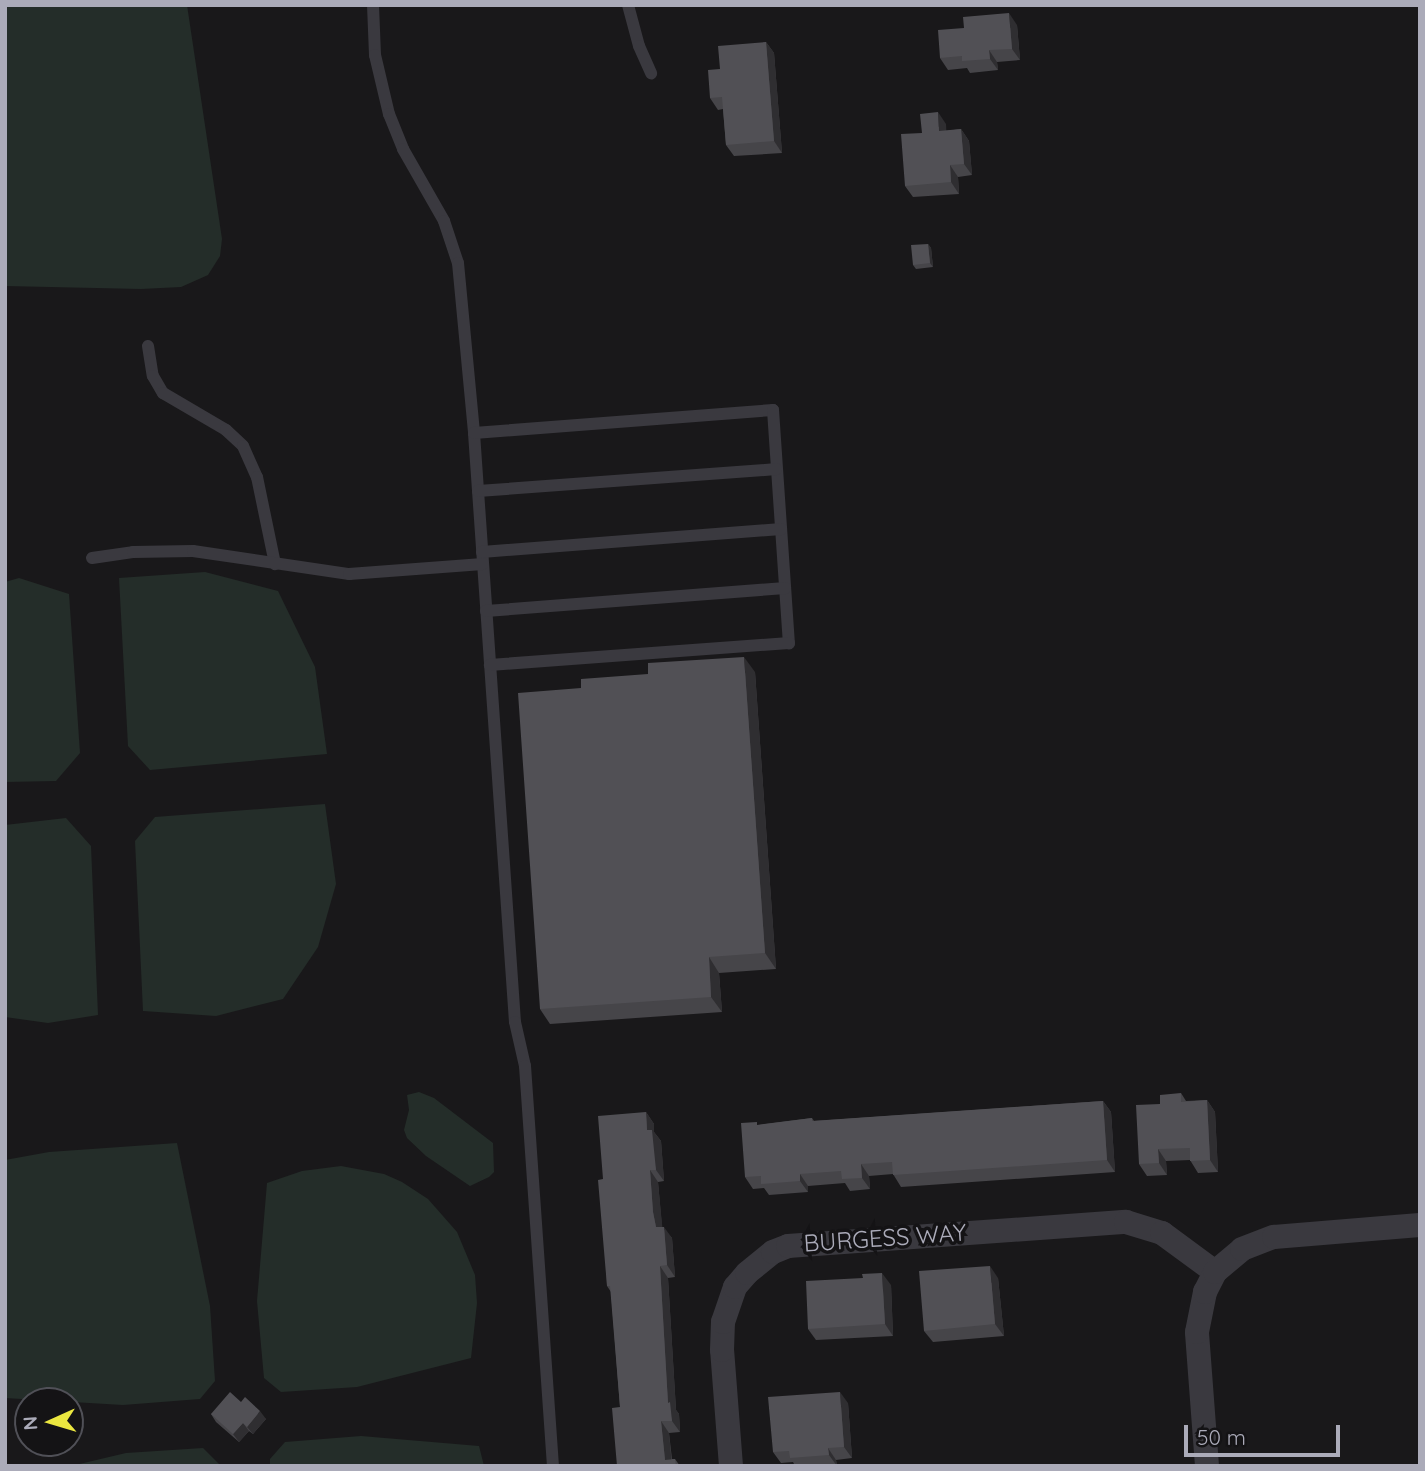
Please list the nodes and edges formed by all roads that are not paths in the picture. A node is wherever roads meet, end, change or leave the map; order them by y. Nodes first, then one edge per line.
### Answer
1 (373, 5) edge
2 (628, 5) edge
3 (651, 73) dead end
4 (148, 346) dead end
5 (474, 433) junction
6 (776, 469) junction
7 (478, 491) junction
8 (780, 529) junction
9 (92, 558) dead end
10 (483, 558) junction
11 (275, 565) junction
12 (785, 588) junction
13 (486, 611) junction
14 (490, 665) junction
15 (1420, 1225) edge
16 (1216, 1272) junction
17 (553, 1466) edge
18 (732, 1466) edge
19 (1207, 1466) edge

1 - 5 lane
2 - 3 lane
4 - 11 lane
5 - 6 lane
5 - 7 lane
6 - 7 lane
6 - 8 lane
7 - 10 lane
8 - 10 lane
8 - 12 lane
9 - 11 lane
10 - 11 lane
10 - 13 lane
12 - 13 lane
12 - 14 lane
13 - 14 lane
14 - 17 lane
15 - 16 street
16 - 18 street, BURGESS WAY
16 - 19 street

